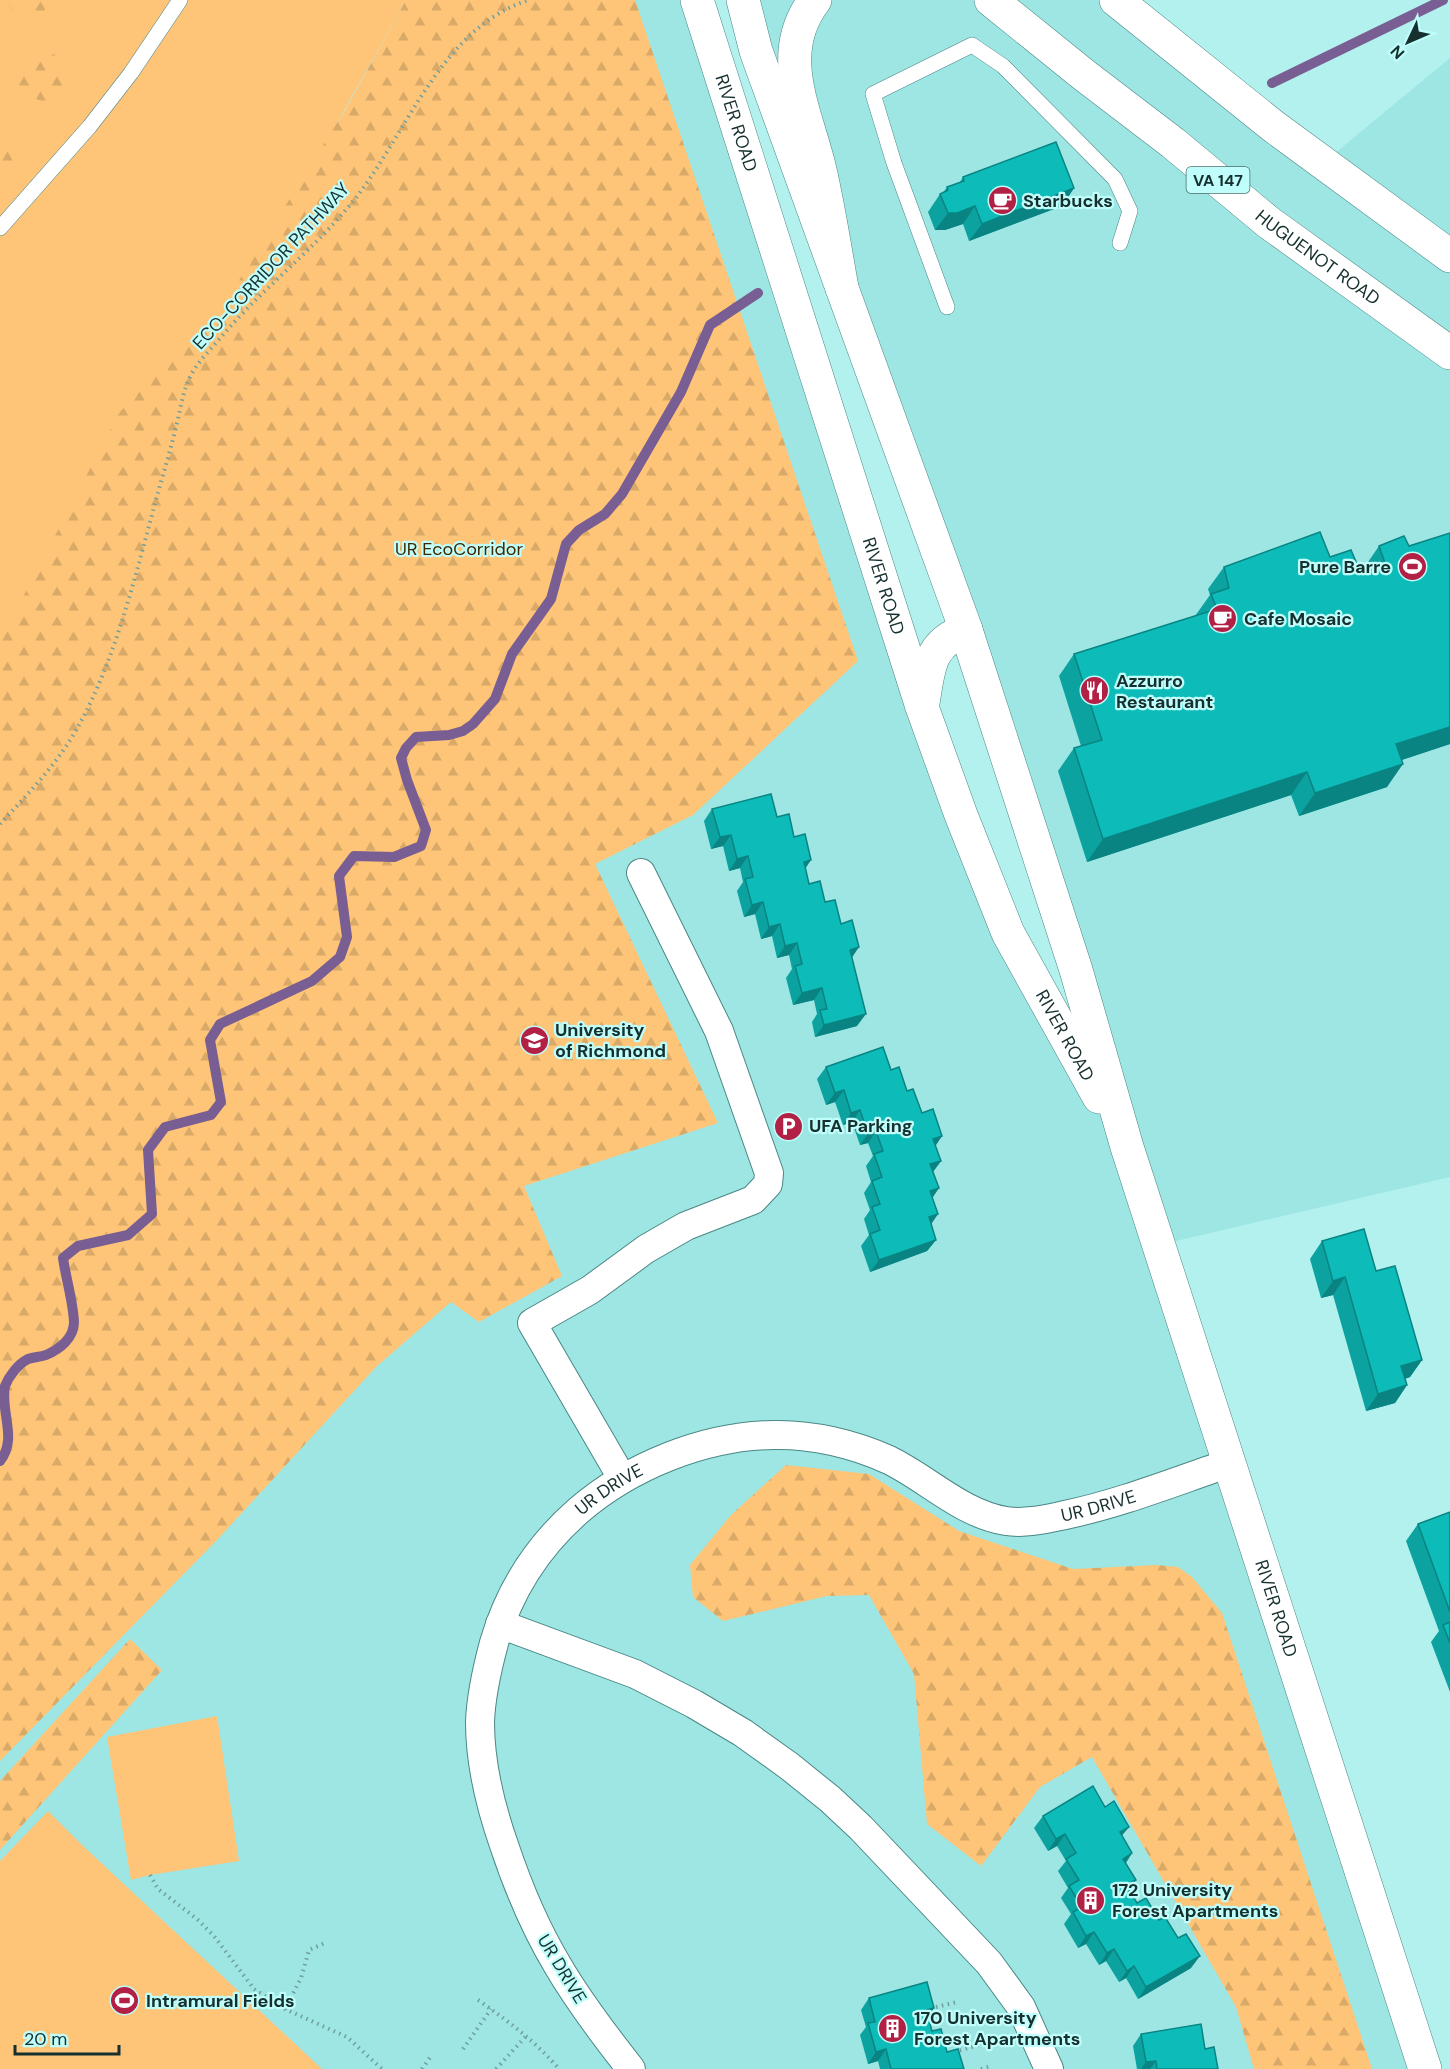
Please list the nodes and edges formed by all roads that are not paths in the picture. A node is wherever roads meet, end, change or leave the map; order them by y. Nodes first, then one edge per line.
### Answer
1 (180, 0) edge
2 (697, 0) edge
3 (743, 0) edge
4 (815, 0) edge
5 (991, 0) edge
6 (1116, 0) edge
7 (0, 228) edge
8 (1120, 243) dead end
9 (1450, 256) edge
10 (842, 288) junction
11 (946, 307) dead end
12 (1450, 353) edge
13 (966, 630) junction
14 (922, 707) junction
15 (641, 873) dead end
16 (1127, 1147) junction
17 (1230, 1463) junction
18 (622, 1478) junction
19 (500, 1624) junction
20 (631, 2069) edge
21 (1049, 2069) edge
22 (1425, 2069) edge

1 - 7 lane
2 - 14 main road, RIVER ROAD
3 - 10 main road, RIVER ROAD
4 - 10 main road
5 - 12 main road, HUGUENOT ROAD / VA 147
6 - 9 main road
8 - 11 lane
10 - 13 main road, RIVER ROAD
13 - 14 main road
13 - 16 main road, RIVER ROAD
14 - 16 main road, RIVER ROAD
15 - 18 street
16 - 17 main road, RIVER ROAD
17 - 18 street, UR DRIVE
17 - 22 main road, RIVER ROAD
18 - 19 street, UR DRIVE
19 - 20 street, UR DRIVE
19 - 21 street

